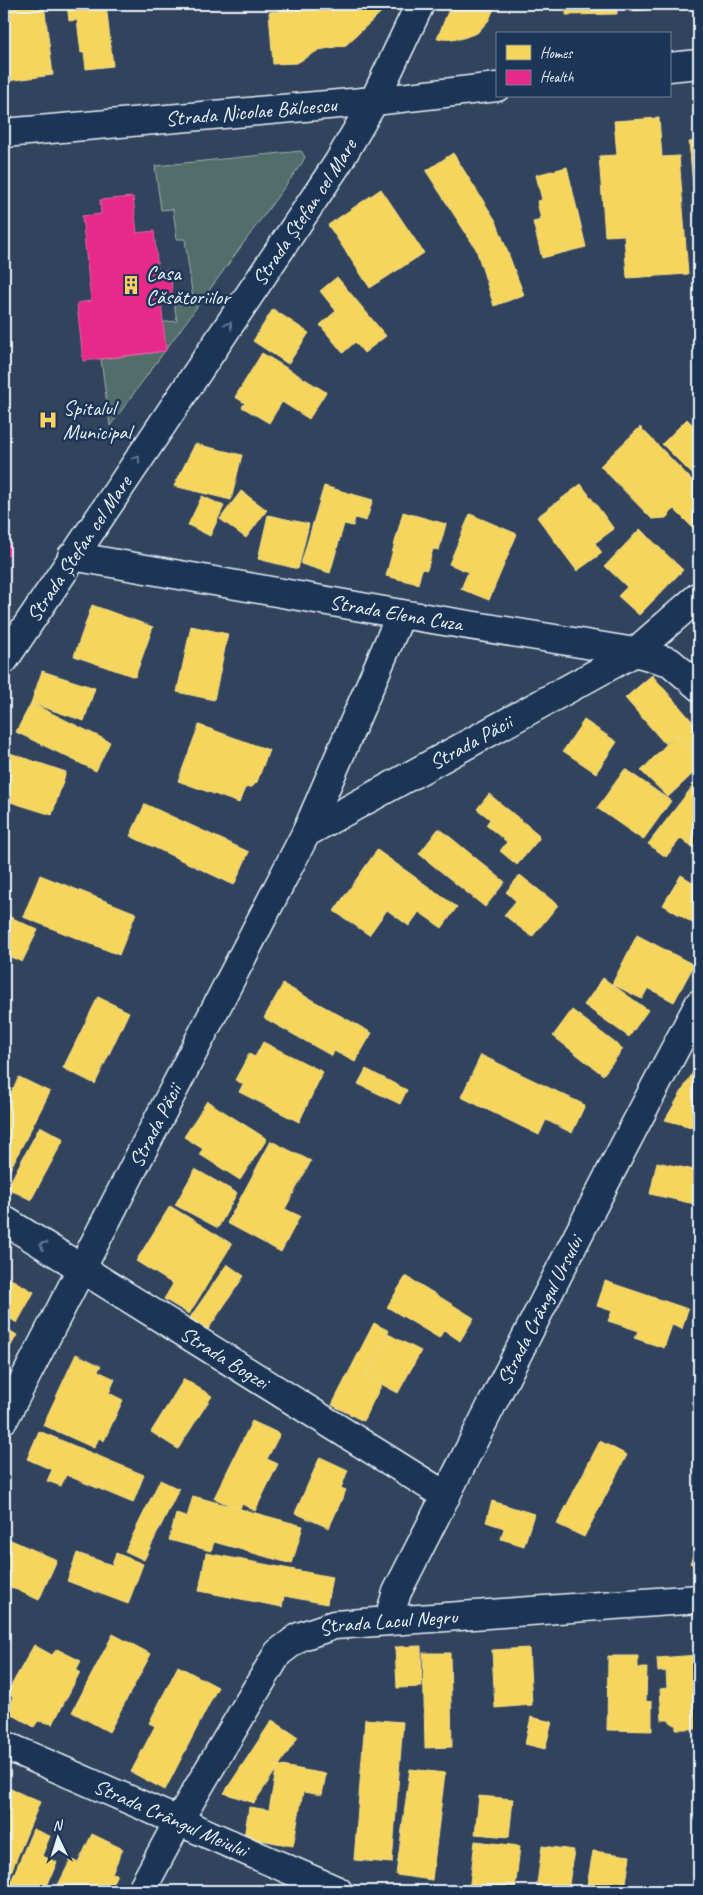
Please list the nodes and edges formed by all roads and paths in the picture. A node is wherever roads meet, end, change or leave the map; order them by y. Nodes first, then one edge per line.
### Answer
1 (420, 4) edge
2 (699, 64) edge
3 (670, 67) edge
4 (496, 87) edge
5 (374, 101) junction
6 (4, 133) edge
7 (72, 556) junction
8 (699, 596) edge
9 (400, 614) junction
10 (634, 652) junction
11 (4, 660) edge
12 (699, 687) edge
13 (306, 833) junction
14 (699, 1004) edge
15 (4, 1220) edge
16 (82, 1269) junction
17 (4, 1419) edge
18 (446, 1496) junction
19 (699, 1599) edge
20 (388, 1621) junction
21 (4, 1745) edge
22 (179, 1820) junction
23 (141, 1891) edge
24 (338, 1891) edge

1 - 5 street, Strada Ștefan cel Mare
2 - 3 street
4 - 5 street, Strada Nicolae Bălcescu
5 - 6 street, Strada Nicolae Bălcescu
7 -> 5 street, Strada Ștefan cel Mare
7 - 9 street, Strada Elena Cuza
7 - 11 street, Strada Ștefan cel Mare
8 - 10 street
9 - 10 street, Strada Elena Cuza
9 - 13 street, Strada Păcii
10 - 12 street, Strada Elena Cuza
10 - 13 street, Strada Păcii
13 - 16 street, Strada Păcii
14 - 18 street, Strada Crângul Ursului
16 -> 15 street, Strada Bogzei
16 - 17 street, Strada Păcii
16 - 18 street, Strada Bogzei
18 - 20 street, Strada Crângul Ursului
19 - 20 street, Strada Lacul Negru
20 - 22 street, Strada Lacul Negru
21 - 22 street, Strada Crângul Meiului
22 - 23 street, Strada Lacul Negru
22 - 24 street, Strada Crângul Meiului

